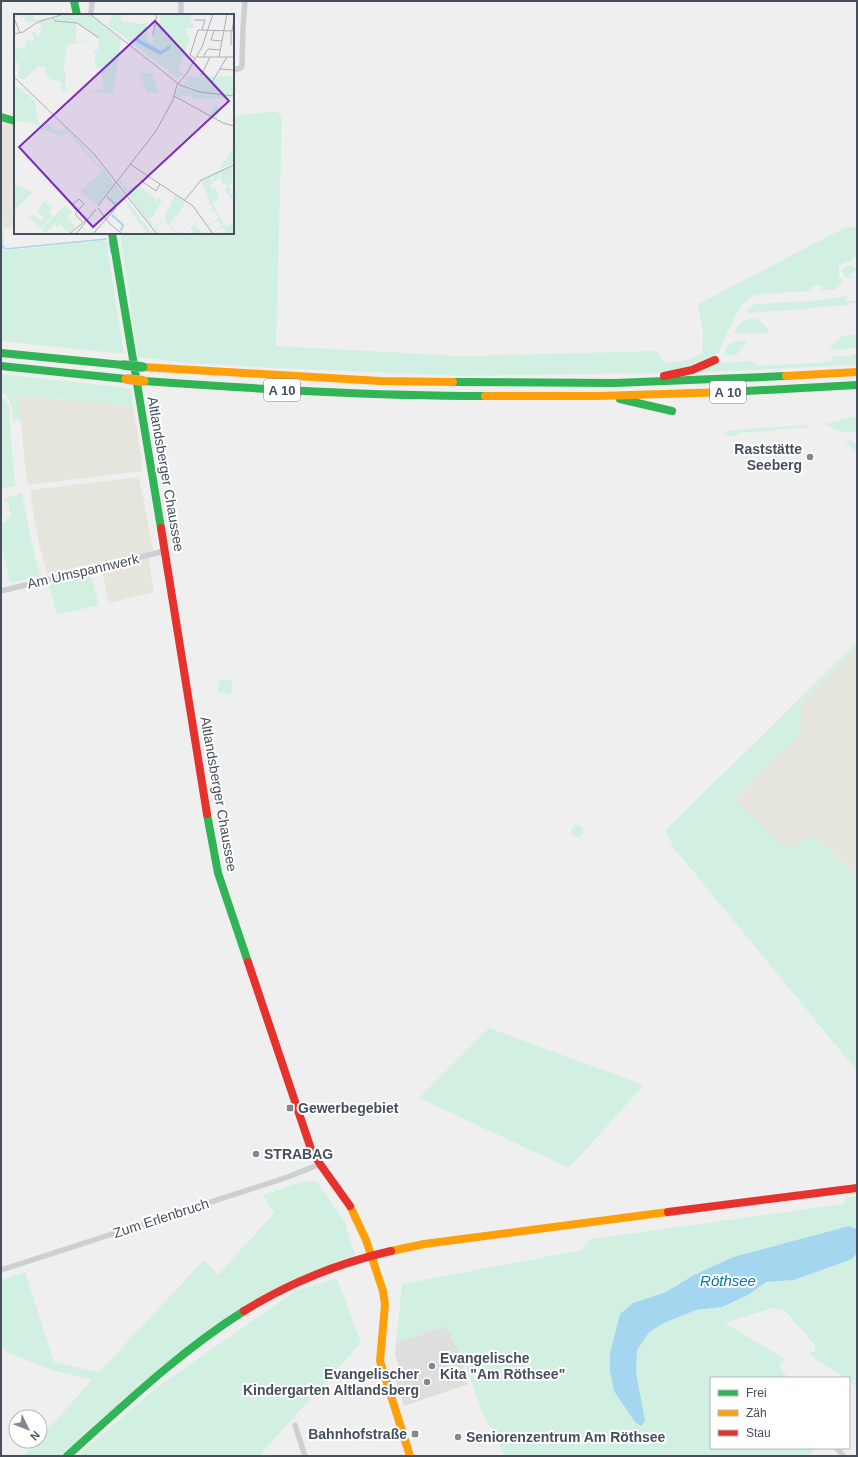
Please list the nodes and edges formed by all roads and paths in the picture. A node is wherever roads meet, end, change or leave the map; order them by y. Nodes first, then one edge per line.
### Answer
1 (74, 1) edge
2 (92, 1) edge
3 (181, 1) edge
4 (245, 1) edge
5 (77, 14) edge
6 (91, 14) edge
7 (182, 14) edge
8 (234, 70) edge
9 (1, 117) edge
10 (14, 121) edge
11 (112, 234) edge
12 (1, 353) edge
13 (715, 360) dead end
14 (1, 366) edge
15 (857, 372) edge
16 (635, 382) junction
17 (857, 385) edge
18 (599, 396) junction
19 (672, 411) dead end
20 (165, 551) junction
21 (1, 591) edge
22 (320, 1164) junction
23 (857, 1188) edge
24 (372, 1256) junction
25 (1, 1270) edge
26 (295, 1425) dead end
27 (66, 1456) edge
28 (305, 1456) edge
29 (410, 1456) edge

1 - 5 main road
2 - 6 street
3 - 7 street
4 - 8 street
9 - 10 main road
11 - 20 main road, Altlandsberger Chaussee
12 - 16 main road, A 10, bridge
13 - 16 main road
14 - 18 main road, A 10, bridge
15 - 16 main road, A 10
17 - 18 main road, A 10
18 - 19 main road
20 - 21 street, Am Umspannwerk
20 - 22 main road, Altlandsberger Chaussee
22 - 24 main road, Altlandsberger Chaussee
22 - 25 street, Zum Erlenbruch
23 - 24 main road
24 - 27 main road
24 - 29 main road, Altlandsberger Chaussee
26 - 28 street

